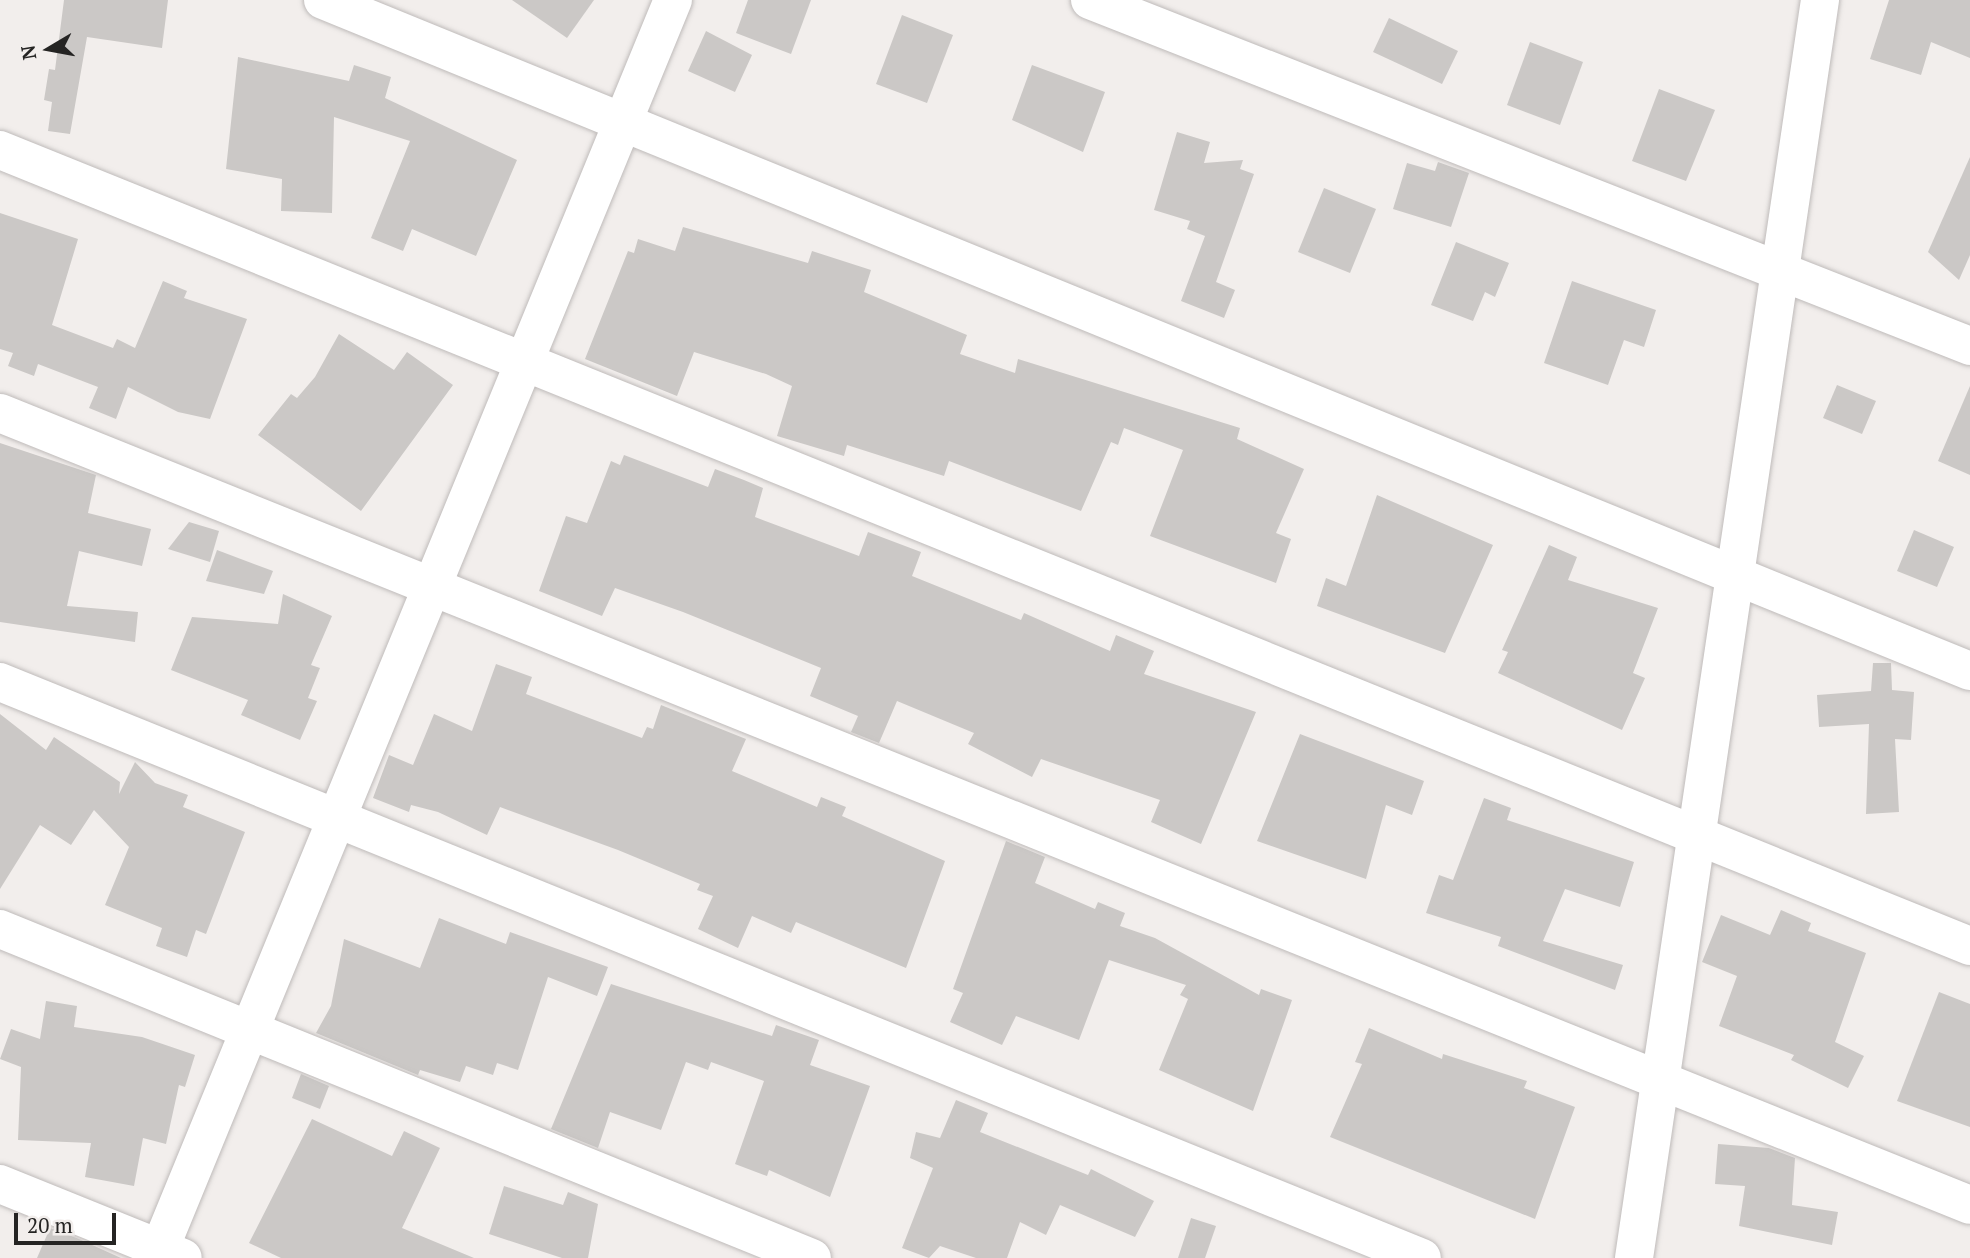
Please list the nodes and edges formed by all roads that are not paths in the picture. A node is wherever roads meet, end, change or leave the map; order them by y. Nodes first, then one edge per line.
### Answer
1 (323, 0) edge
2 (673, 0) edge
3 (1090, 0) edge
4 (1820, 0) edge
5 (625, 120) junction
6 (0, 150) edge
7 (1781, 274) junction
8 (1970, 346) edge
9 (525, 362) junction
10 (0, 413) edge
11 (1738, 580) junction
12 (432, 584) junction
13 (1970, 671) edge
14 (0, 681) edge
15 (336, 820) junction
16 (1697, 838) junction
17 (0, 929) edge
18 (1970, 946) edge
19 (250, 1028) junction
20 (1659, 1080) junction
21 (0, 1184) edge
22 (1970, 1205) edge
23 (167, 1255) edge
24 (812, 1258) edge
25 (1422, 1258) edge
26 (1634, 1258) edge

1 - 5 street
2 - 5 street
3 - 7 street
4 - 7 street
5 - 9 street
5 - 11 street
6 - 9 street
7 - 8 street
7 - 11 street
9 - 12 street
9 - 16 street
10 - 12 street
11 - 13 street
11 - 16 street
12 - 15 street
12 - 20 street
14 - 15 street
15 - 19 street
15 - 25 street
16 - 18 street
16 - 20 street
17 - 19 street
19 - 23 street
19 - 24 street
20 - 22 street
20 - 26 street
21 - 23 street

